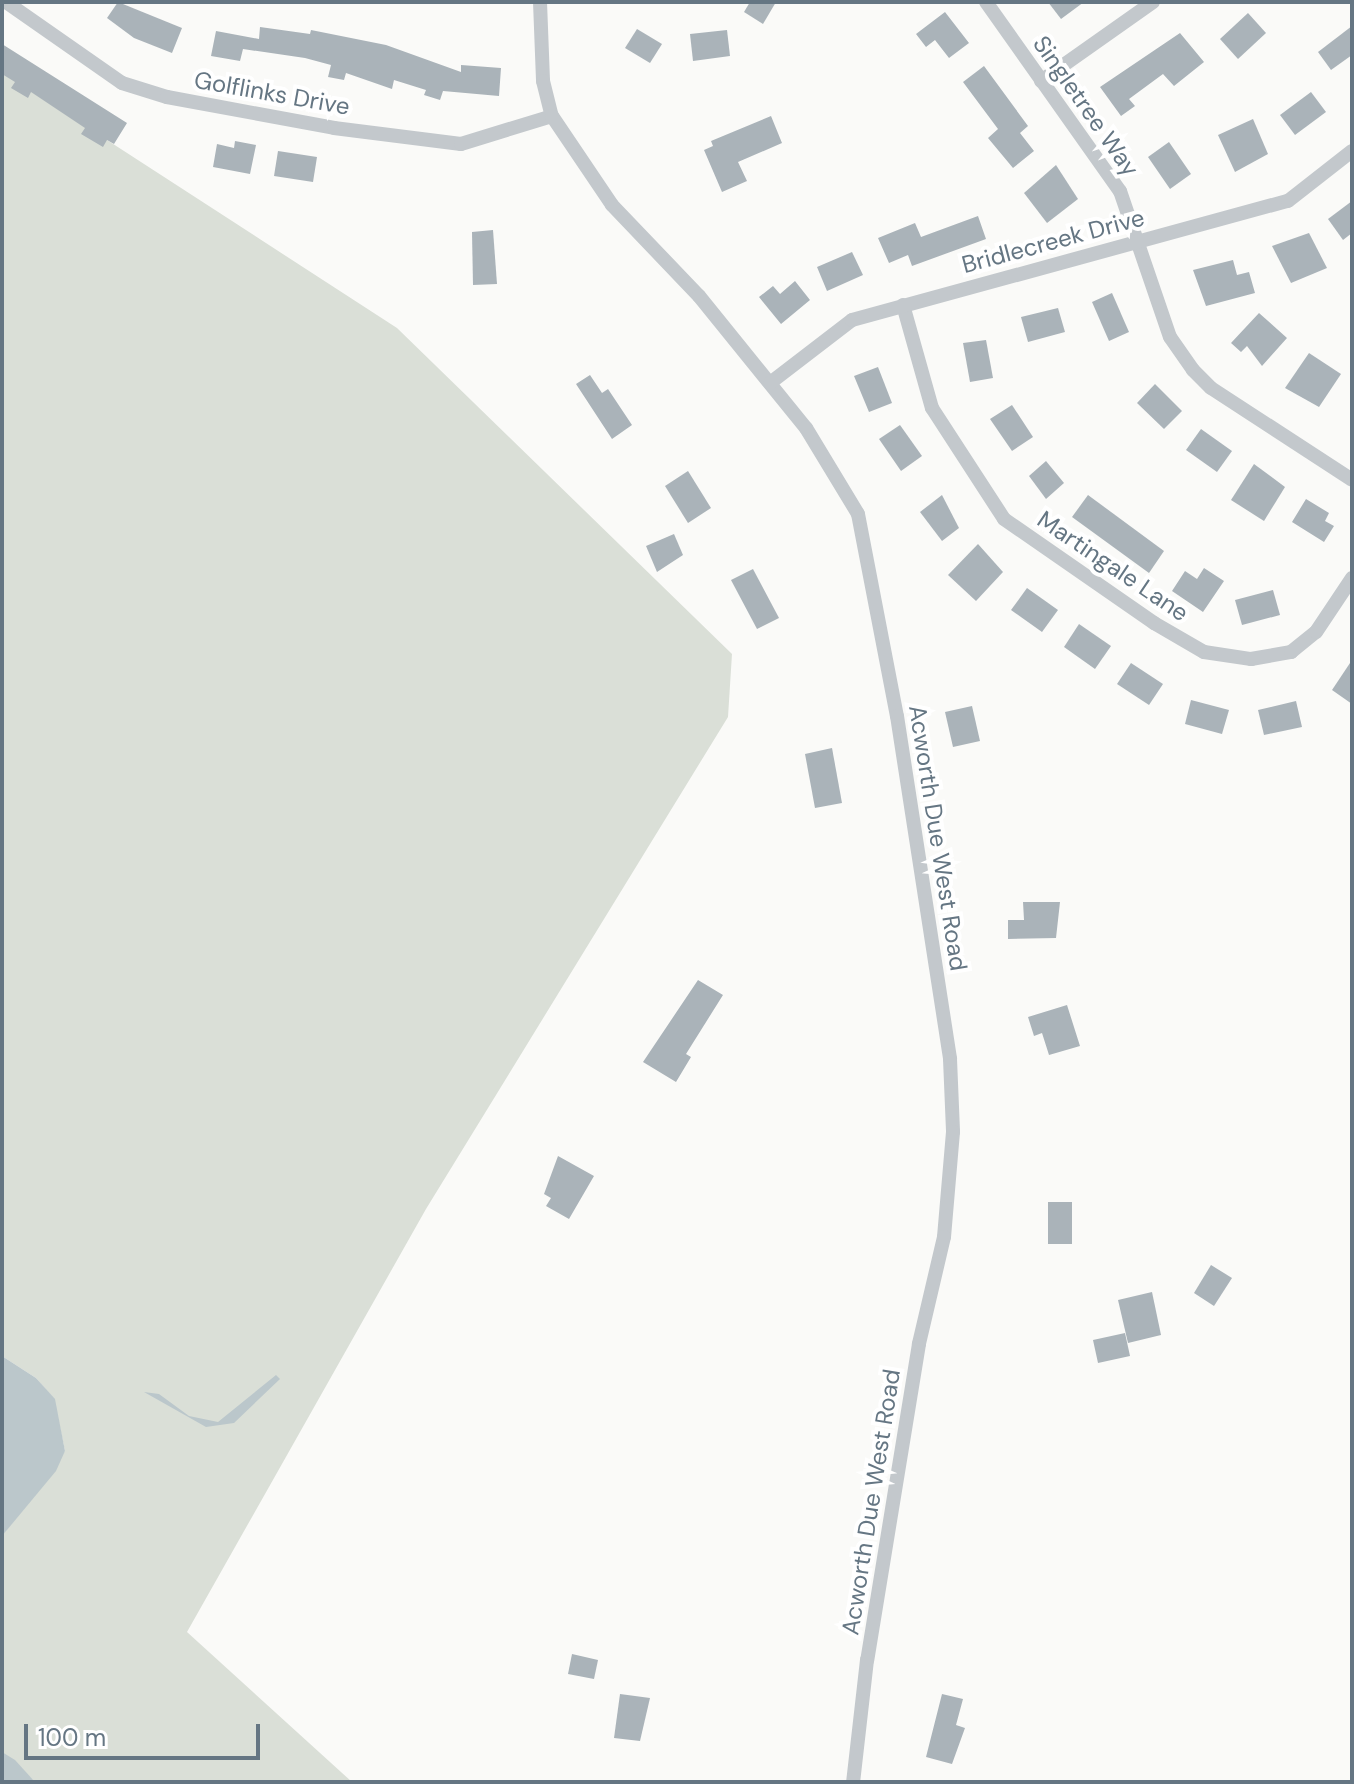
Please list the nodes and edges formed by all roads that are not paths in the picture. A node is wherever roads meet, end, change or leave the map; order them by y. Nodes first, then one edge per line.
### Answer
1 (6, 2) edge
2 (540, 2) edge
3 (986, 2) edge
4 (1153, 2) edge
5 (1041, 81) junction
6 (552, 116) junction
7 (1352, 151) edge
8 (1140, 239) junction
9 (903, 305) junction
10 (770, 383) junction
11 (1352, 480) edge
12 (1352, 578) edge
13 (853, 1782) edge

1 - 6 street, Golflinks Drive
2 - 6 street, Acworth Due West Road
3 - 5 street, Singletree Way
4 - 5 street
5 - 8 street, Singletree Way
6 - 10 street, Acworth Due West Road
7 - 8 street, Bridlecreek Drive
8 - 9 street, Bridlecreek Drive
8 - 11 street, Singletree Way
9 - 10 street, Bridlecreek Drive
9 - 12 street, Martingale Lane
10 - 13 street, Acworth Due West Road

